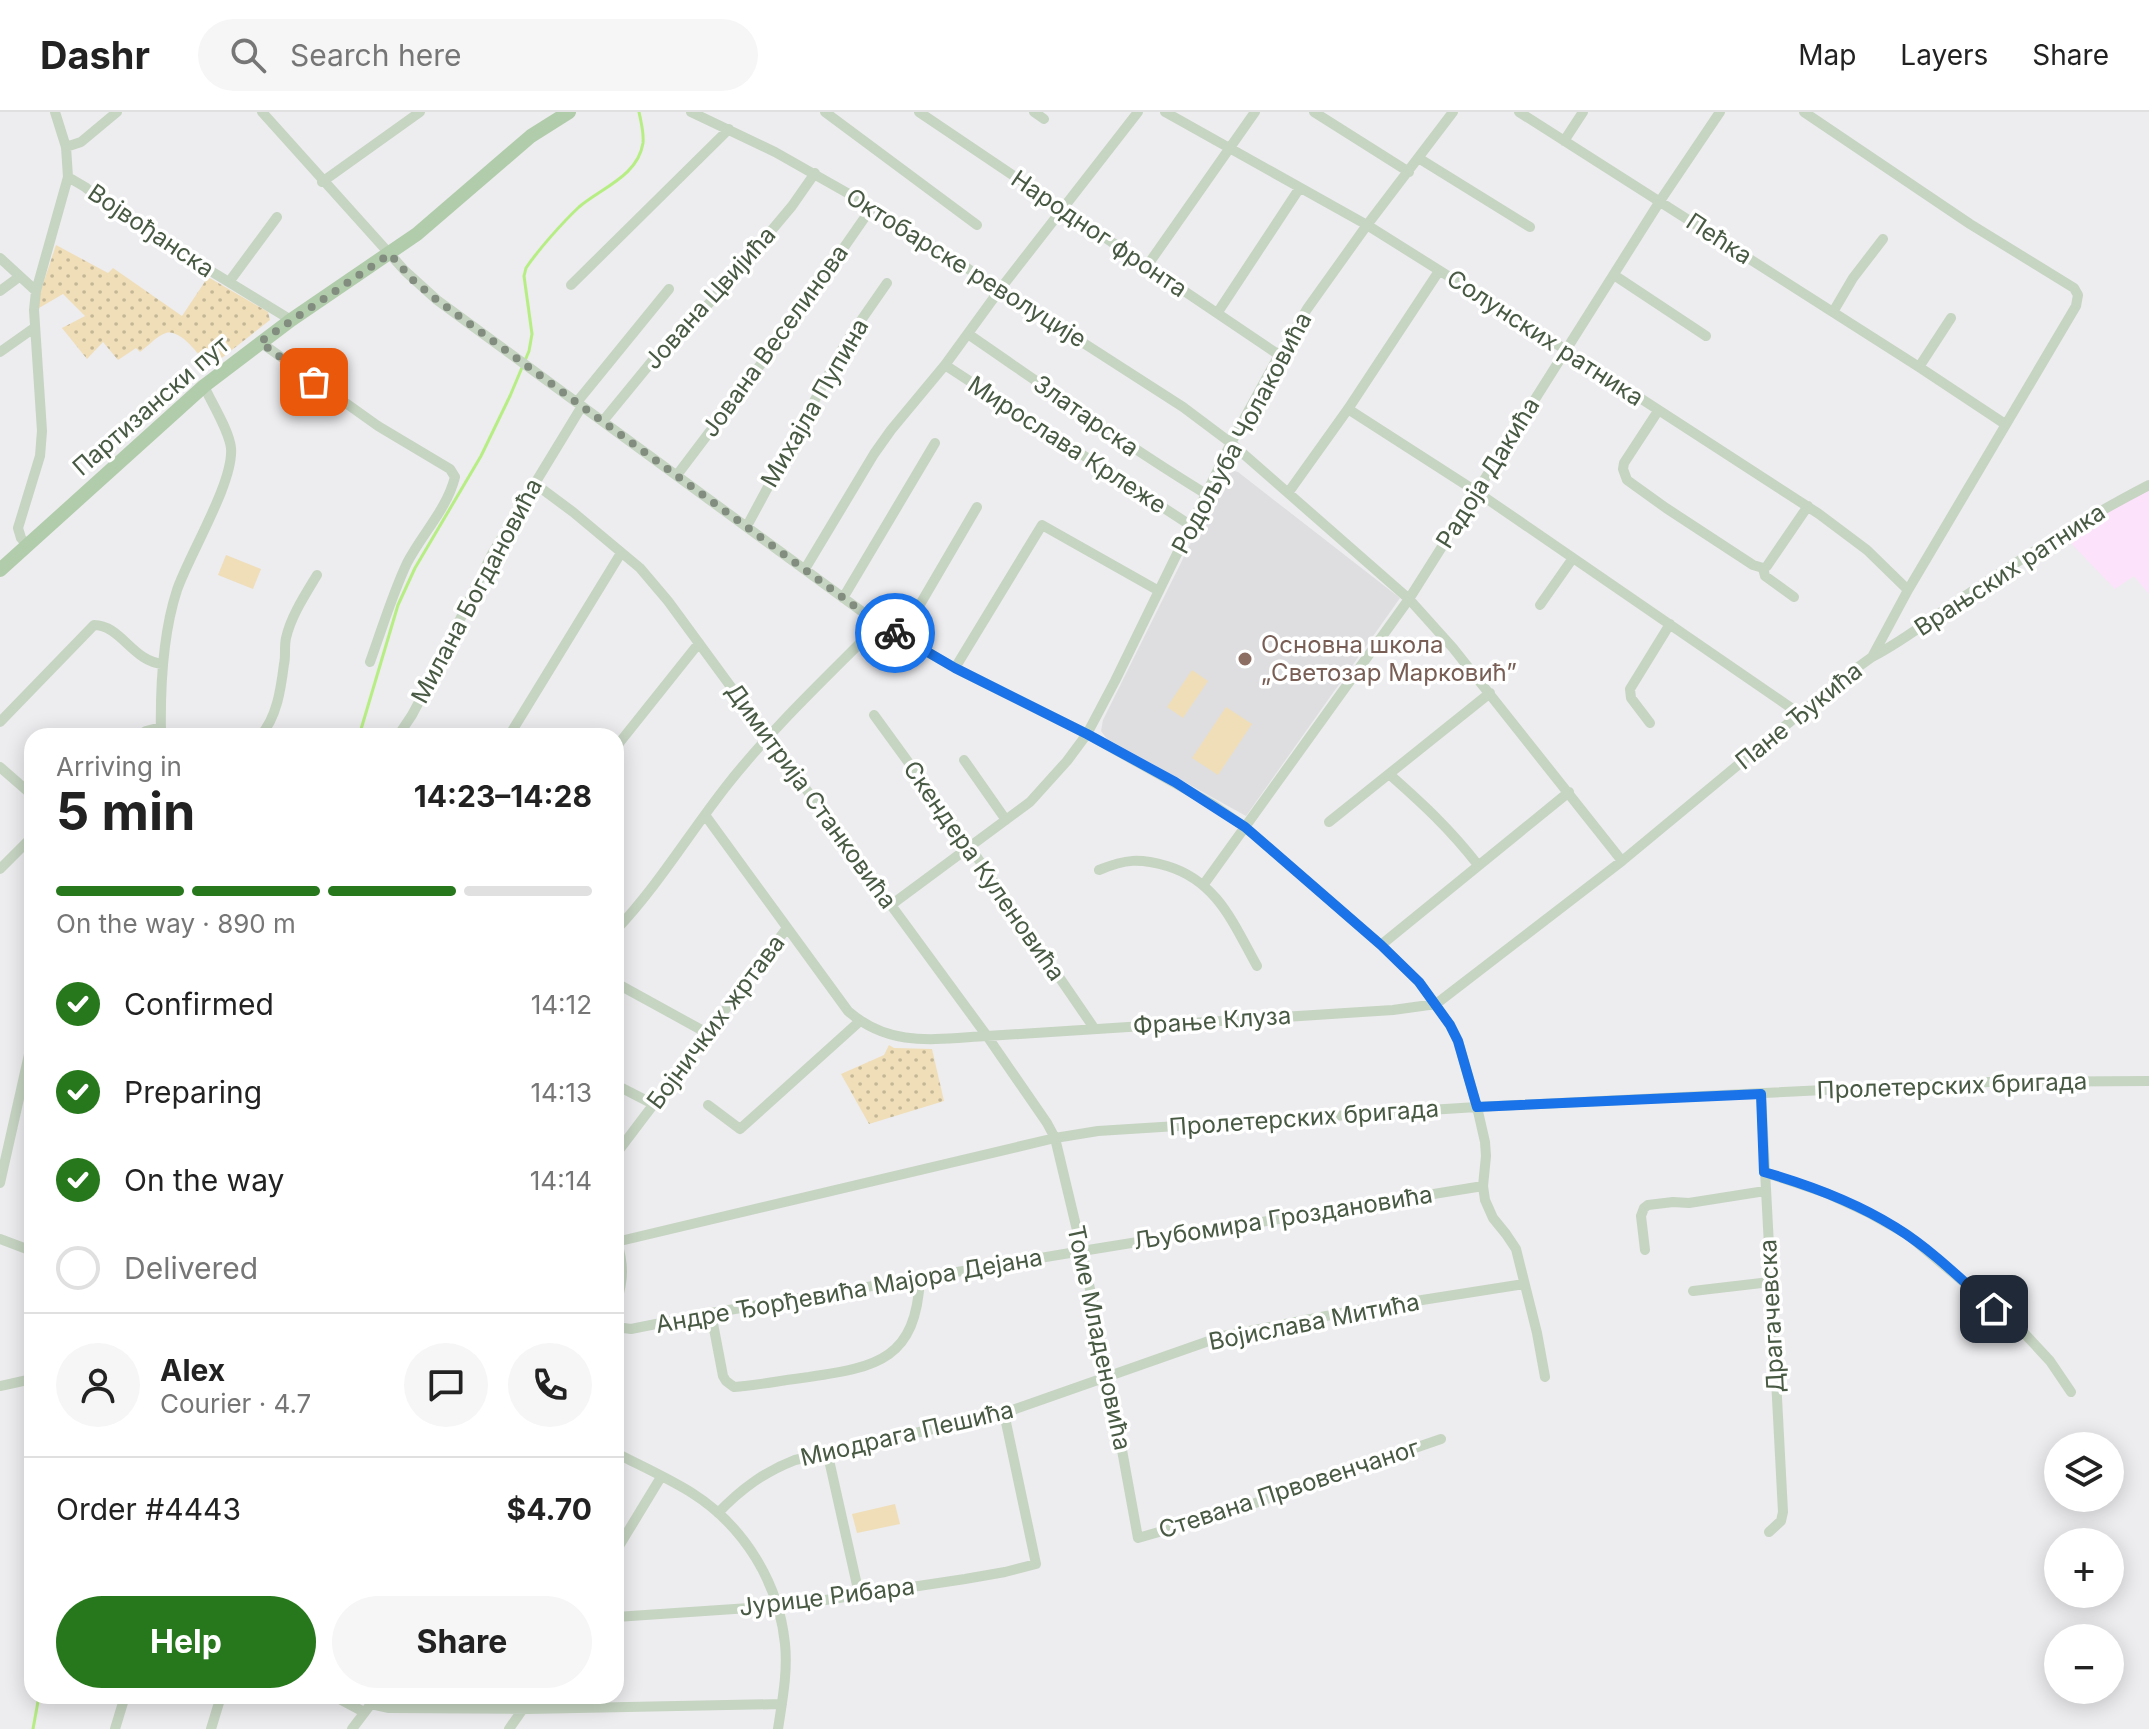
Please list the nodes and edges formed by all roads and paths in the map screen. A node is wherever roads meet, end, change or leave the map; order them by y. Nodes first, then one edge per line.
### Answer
1 (55, 112) edge
2 (117, 112) edge
3 (262, 112) edge
4 (420, 112) edge
5 (569, 112) edge
6 (691, 112) edge
7 (825, 112) edge
8 (919, 112) edge
9 (1034, 112) edge
10 (1138, 112) edge
11 (1165, 112) edge
12 (1255, 112) edge
13 (1314, 112) edge
14 (1453, 112) edge
15 (1519, 112) edge
16 (1583, 112) edge
17 (1720, 112) edge
18 (1804, 112) edge
19 (1044, 119) dead end
20 (729, 129) junction
21 (1564, 141) junction
22 (66, 147) junction
23 (1229, 149) junction
24 (1420, 159) junction
25 (1409, 172) junction
26 (815, 173) junction
27 (68, 177) junction
28 (322, 182) junction
29 (1299, 189) junction
30 (1660, 201) junction
31 (872, 207) junction
32 (1063, 210) junction
33 (277, 217) dead end
34 (977, 225) dead end
35 (1367, 225) junction
36 (1530, 227) dead end
37 (1883, 239) dead end
38 (390, 254) junction
39 (0, 258) edge
40 (1147, 266) junction
41 (1439, 271) junction
42 (1614, 275) junction
43 (19, 277) junction
44 (229, 282) junction
45 (887, 283) dead end
46 (571, 285) dead end
47 (1001, 288) junction
48 (669, 289) dead end
49 (0, 291) edge
50 (36, 291) junction
51 (1218, 312) junction
52 (1833, 312) junction
53 (1951, 318) dead end
54 (291, 320) junction
55 (34, 328) junction
56 (968, 334) junction
57 (1706, 336) dead end
58 (260, 342) junction
59 (1566, 350) junction
60 (0, 352) edge
61 (1279, 355) junction
62 (945, 365) junction
63 (1919, 367) junction
64 (204, 386) junction
65 (579, 404) junction
66 (1348, 409) junction
67 (1658, 411) junction
68 (603, 421) junction
69 (2005, 424) junction
70 (935, 443) dead end
71 (1231, 443) junction
72 (677, 475) junction
73 (534, 483) junction
74 (2149, 485) edge
75 (1477, 492) junction
76 (1288, 493) junction
77 (1206, 494) junction
78 (1808, 506) junction
79 (977, 507) dead end
80 (1190, 525) junction
81 (747, 526) junction
82 (27, 545) junction
83 (621, 553) junction
84 (1573, 558) junction
85 (1763, 568) junction
86 (805, 569) junction
87 (0, 570) edge
88 (317, 575) dead end
89 (1908, 590) junction
90 (1159, 591) junction
91 (1794, 597) dead end
92 (843, 598) junction
93 (1409, 599) junction
94 (1540, 605) dead end
95 (879, 624) junction
96 (1670, 624) junction
97 (1885, 630) junction
98 (901, 637) junction
99 (699, 643) junction
100 (1896, 645) junction
101 (1872, 657) junction
102 (370, 662) dead end
103 (163, 664) junction
104 (955, 668) junction
105 (1490, 693) junction
106 (1800, 714) junction
107 (874, 715) dead end
108 (0, 722) edge
109 (1650, 723) dead end
110 (161, 728) edge
111 (267, 728) edge
112 (403, 728) edge
113 (514, 728) edge
114 (1087, 734) junction
115 (624, 737) edge
116 (768, 737) junction
117 (964, 760) dead end
118 (0, 767) edge
119 (1389, 774) junction
120 (24, 788) edge
121 (1569, 792) junction
122 (705, 815) junction
123 (1006, 820) junction
124 (1329, 822) dead end
125 (1245, 827) junction
126 (24, 845) edge
127 (970, 847) junction
128 (1622, 861) junction
129 (1478, 865) junction
130 (0, 869) edge
131 (1099, 870) dead end
132 (1204, 884) junction
133 (891, 905) junction
134 (624, 921) edge
135 (787, 928) junction
136 (1381, 945) junction
137 (1257, 966) dead end
138 (624, 987) edge
139 (1436, 1004) junction
140 (860, 1021) junction
141 (1094, 1028) junction
142 (707, 1033) junction
143 (987, 1036) junction
144 (24, 1076) edge
145 (2149, 1081) edge
146 (624, 1089) edge
147 (1761, 1094) junction
148 (655, 1105) junction
149 (708, 1105) dead end
150 (1477, 1107) junction
151 (1055, 1138) junction
152 (624, 1144) edge
153 (1764, 1172) junction
154 (0, 1183) edge
155 (1483, 1186) junction
156 (1765, 1191) junction
157 (0, 1239) edge
158 (624, 1239) edge
159 (24, 1248) edge
160 (1645, 1250) dead end
161 (1082, 1251) junction
162 (920, 1278) junction
163 (1770, 1282) junction
164 (1524, 1284) junction
165 (1693, 1291) dead end
166 (711, 1313) junction
167 (624, 1328) edge
168 (1109, 1376) junction
169 (1545, 1377) dead end
170 (24, 1381) edge
171 (0, 1386) edge
172 (2071, 1392) dead end
173 (1004, 1413) junction
174 (1441, 1439) dead end
175 (827, 1451) junction
176 (624, 1457) edge
177 (661, 1477) junction
178 (718, 1513) junction
179 (1769, 1532) dead end
180 (624, 1538) edge
181 (1138, 1538) joint
182 (859, 1594) junction
183 (778, 1606) junction
184 (624, 1616) edge
185 (123, 1704) edge
186 (219, 1704) edge
187 (371, 1704) edge
188 (782, 1704) junction
189 (523, 1709) junction
190 (115, 1729) edge
191 (211, 1729) edge
192 (352, 1729) edge
193 (509, 1729) edge
194 (778, 1729) edge

1 - 22 street, Војвођанска
2 - 22 street
3 - 28 street
4 - 28 street
5 - 38 main road, Партизански пут
6 - 20 street, Октобарске револуције
7 - 34 street
8 - 32 street, Народног фронта
9 - 19 street
10 - 32 street
11 - 23 street, Солунских ратника
12 - 23 street
13 - 25 street
14 - 24 street, Родољуба Чолаковића
15 - 21 street, Пећка
16 - 21 street
17 - 30 street, Радоја Дакића
18 - 69 street, Пане Ђукића
20 - 26 street, Октобарске револуције
20 - 46 street
21 - 30 street, Пећка
22 - 27 street, Војвођанска
23 - 29 street, Солунских ратника
23 - 40 street
24 - 25 street, Родољуба Чолаковића
24 - 36 street
25 - 35 street, Родољуба Чолаковића
26 - 31 street, Октобарске револуције
26 - 68 street, Јована Цвијића
27 - 44 street, Војвођанска
27 - 50 street
28 - 38 street
29 - 35 street, Солунских ратника
29 - 51 street
30 - 42 street, Радоја Дакића
30 - 52 street, Пећка
31 - 47 street, Октобарске револуције
31 - 72 street, Јована Веселинова
32 - 40 street, Народног фронта
32 - 47 street
33 - 44 street
35 - 41 street, Солунских ратника
35 - 61 street, Родољуба Чолаковића
37 - 52 street
38 - 54 main road, Партизански пут
38 - 65 street
39 - 43 street
40 - 51 street, Народног фронта
41 - 59 street, Солунских ратника
41 - 66 street
42 - 57 street
42 - 59 street, Радоја Дакића
43 - 49 street
43 - 50 street
44 - 54 street, Војвођанска
45 - 81 street, Михајла Пупина
47 - 56 street
47 - 71 street, Октобарске револуције
48 - 65 street, Јована Цвијића
50 - 55 street
51 - 61 street, Народног фронта
52 - 63 street, Пећка
53 - 63 street
54 - 58 main road, Партизански пут
55 - 60 street
55 - 82 street
56 - 62 street
56 - 77 street, Златарска
58 - 64 main road, Партизански пут
58 - 102 street
59 - 67 street, Солунских ратника
59 - 75 street, Радоја Дакића
61 - 71 street, Родољуба Чолаковића
62 - 80 street, Мирослава Крлеже
62 - 86 street
63 - 69 street, Пећка
64 - 82 main road, Партизански пут
64 - 103 street
65 - 68 street
65 - 73 street, Милана Богдановића
66 - 75 street
66 - 76 street
67 - 78 street, Солунских ратника
67 - 85 street
68 - 72 street
69 - 89 street, Пане Ђукића
70 - 92 street
71 - 76 street, Октобарске револуције
71 - 77 street, Родољуба Чолаковића
72 - 81 street
73 - 83 street, Димитрија Станковића
73 - 112 street, Милана Богдановића
74 - 100 street, Врањских ратника
75 - 84 street
75 - 93 street, Радоја Дакића
76 - 93 street, Октобарске револуције
77 - 80 street, Родољуба Чолаковића
78 - 85 street
78 - 89 street, Солунских ратника
79 - 98 street
80 - 90 street, Родољуба Чолаковића
81 - 86 street
82 - 87 main road, Партизански пут
83 - 99 street, Димитрија Станковића
83 - 113 street
84 - 94 street
84 - 96 street
85 - 91 street
86 - 92 street
88 - 111 street
89 - 97 street, Пане Ђукића
90 - 104 street
90 - 114 street, Родољуба Чолаковића
92 - 95 street
93 - 105 street
93 - 125 street, Радоја Дакића
95 - 98 street
95 - 116 street
96 - 106 street
96 - 109 street
97 - 100 street
97 - 101 street, Пане Ђукића
98 - 104 street
99 - 115 street
99 - 116 street, Димитрија Станковића
100 - 101 street, Врањских ратника
101 - 106 street, Пане Ђукића
103 - 108 street
103 - 110 street
104 - 114 street
105 - 119 street
105 - 121 street
106 - 128 street, Пане Ђукића
107 - 127 street, Скендера Куленовића
114 - 123 street, Родољуба Чолаковића
114 - 125 street
116 - 122 street
116 - 133 street, Димитрија Станковића
117 - 123 street
118 - 120 street
119 - 124 street
119 - 129 street
121 - 128 street
121 - 129 street
122 - 134 street
122 - 135 street
123 - 127 street, Родољуба Чолаковића
125 - 132 street, Радоја Дакића
125 - 136 street
126 - 130 street
127 - 133 street, Родољуба Чолаковића
127 - 141 street, Скендера Куленовића
128 - 139 street, Пане Ђукића
129 - 136 street
131 - 132 street
132 - 137 street
133 - 143 street, Димитрија Станковића
135 - 140 street
135 - 142 street, Бојничких жртава
136 - 139 street
138 - 142 street
139 - 141 street, Фрање Клуза
139 - 150 street
140 - 143 street, Фрање Клуза
140 - 149 street
141 - 143 street, Фрање Клуза
142 - 148 street, Бојничких жртава
143 - 151 street, Димитрија Станковића
144 - 154 street
145 - 147 street, Пролетерских бригада
146 - 148 street
147 - 150 street, Пролетерских бригада
147 - 153 street, Драгачевска
148 - 152 street, Бојничких жртава
150 - 151 street, Пролетерских бригада
150 - 155 street
151 - 158 street, Пролетерских бригада
151 - 161 street, Томе Младеновића
153 - 156 street, Драгачевска
153 - 172 street
155 - 161 street, Љубомира Гроздановића
155 - 164 street
156 - 160 street
156 - 163 street, Драгачевска
157 - 159 street
161 - 162 street, Андре Ђорђевића Мајора Дејана
161 - 168 street, Томе Младеновића
162 - 166 street, Андре Ђорђевића Мајора Дејана
162 - 166 street
163 - 165 street
163 - 179 street, Драгачевска
164 - 168 street, Војислава Митића
164 - 169 street
166 - 167 street, Андре Ђорђевића Мајора Дејана
168 - 173 street, Миодрага Пешића
168 - 181 street, Томе Младеновића
170 - 171 street
173 - 175 street, Миодрага Пешића
173 - 182 street, Јурице Рибара
174 - 181 street, Стевана Првовенчаног
175 - 178 street, Миодрага Пешића
175 - 182 street
176 - 177 street
177 - 178 street
177 - 180 street
178 - 183 street
182 - 183 street, Јурице Рибара
183 - 184 street, Јурице Рибара
183 - 188 street
185 - 190 street
186 - 191 street
187 - 189 street
187 - 192 street
188 - 189 street
188 - 194 street
189 - 193 street

